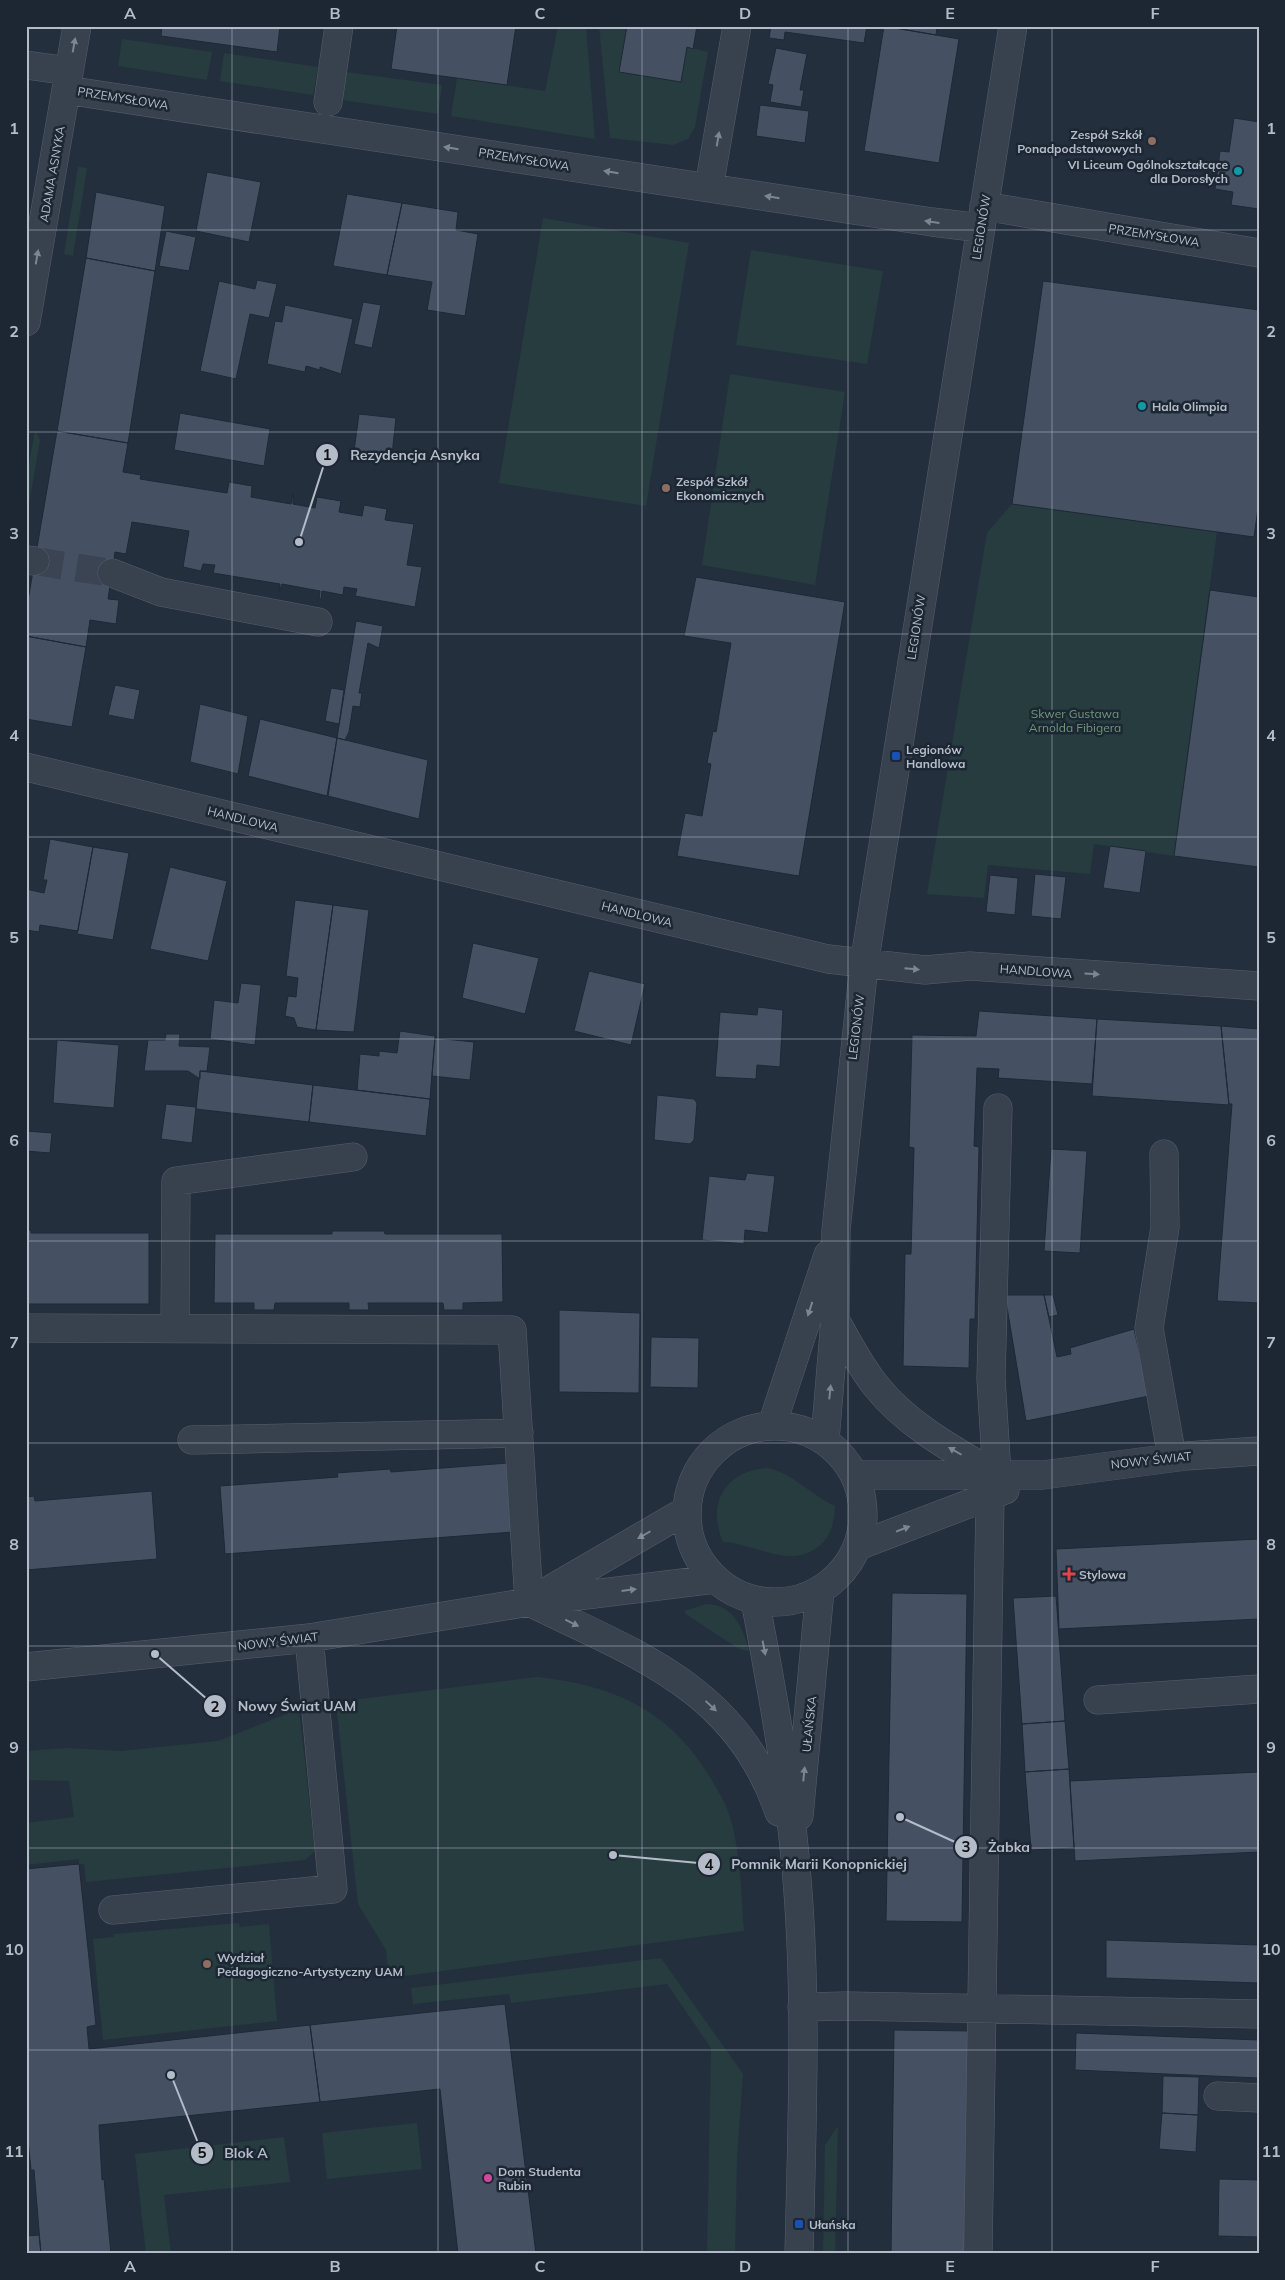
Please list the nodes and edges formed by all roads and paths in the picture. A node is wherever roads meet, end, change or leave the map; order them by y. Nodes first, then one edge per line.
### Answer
1 (77, 26) edge
2 (339, 26) edge
3 (738, 26) edge
4 (1013, 26) edge
5 (26, 65) edge
6 (68, 80) junction
7 (328, 102) dead end
8 (709, 187) junction
9 (982, 217) junction
10 (1259, 253) edge
11 (26, 322) edge
12 (112, 573) tunnel mouth
13 (318, 622) dead end
14 (26, 767) edge
15 (864, 965) junction
16 (1259, 986) edge
17 (998, 1108) dead end
18 (1164, 1154) dead end
19 (353, 1157) dead end
20 (836, 1230) junction
21 (835, 1320) junction
22 (26, 1328) edge
23 (175, 1328) junction
24 (772, 1425) junction
25 (519, 1433) junction
26 (192, 1440) dead end
27 (825, 1440) junction
28 (1259, 1451) edge
29 (1172, 1458) junction
30 (855, 1475) junction
31 (993, 1486) junction
32 (686, 1510) junction
33 (858, 1546) junction
34 (716, 1579) junction
35 (820, 1590) junction
36 (755, 1600) junction
37 (529, 1602) junction
38 (309, 1638) junction
39 (26, 1667) edge
40 (1259, 1689) edge
41 (1098, 1700) dead end
42 (795, 1857) junction
43 (113, 1910) dead end
44 (802, 2008) junction
45 (983, 2008) junction
46 (1259, 2014) edge
47 (1218, 2096) dead end
48 (1259, 2098) edge
49 (799, 2254) edge
50 (978, 2254) edge

6 -> 1 street, ADAMA ASNYKA
2 - 7 street
8 -> 3 street
4 - 9 street, LEGIONÓW
5 - 6 street, PRZEMYSŁOWA
8 -> 6 street, PRZEMYSŁOWA
11 -> 6 street, ADAMA ASNYKA
9 -> 8 street, PRZEMYSŁOWA
9 - 10 street, PRZEMYSŁOWA
9 - 15 street, LEGIONÓW
12 - 13 street
14 - 15 street, HANDLOWA
15 -> 16 street, HANDLOWA
15 - 20 street, LEGIONÓW
17 - 31 street
18 - 29 street
19 - 23 street
20 - 21 street, LEGIONÓW
20 -> 24 street, LEGIONÓW
27 -> 21 street, LEGIONÓW
31 -> 21 street
22 - 23 street
23 - 25 street
24 - 27 street
24 - 32 street
25 - 26 street
25 - 37 street
27 - 30 street
28 - 29 street, NOWY ŚWIAT
29 - 31 street, NOWY ŚWIAT
30 - 31 street, NOWY ŚWIAT
30 - 33 street
33 -> 31 street, NOWY ŚWIAT
31 - 45 street
32 - 34 street
32 -> 37 street, NOWY ŚWIAT
33 - 35 street
34 - 36 street
37 -> 34 street, NOWY ŚWIAT
35 - 36 street
42 -> 35 street, UŁAŃSKA
36 -> 42 street, UŁAŃSKA
37 - 38 street, NOWY ŚWIAT
37 -> 42 street
38 - 39 street, NOWY ŚWIAT
38 - 43 street
40 - 41 street
42 - 44 street, UŁAŃSKA
44 - 45 street
44 - 49 street, UŁAŃSKA
45 - 46 street
45 - 50 street
47 - 48 street

